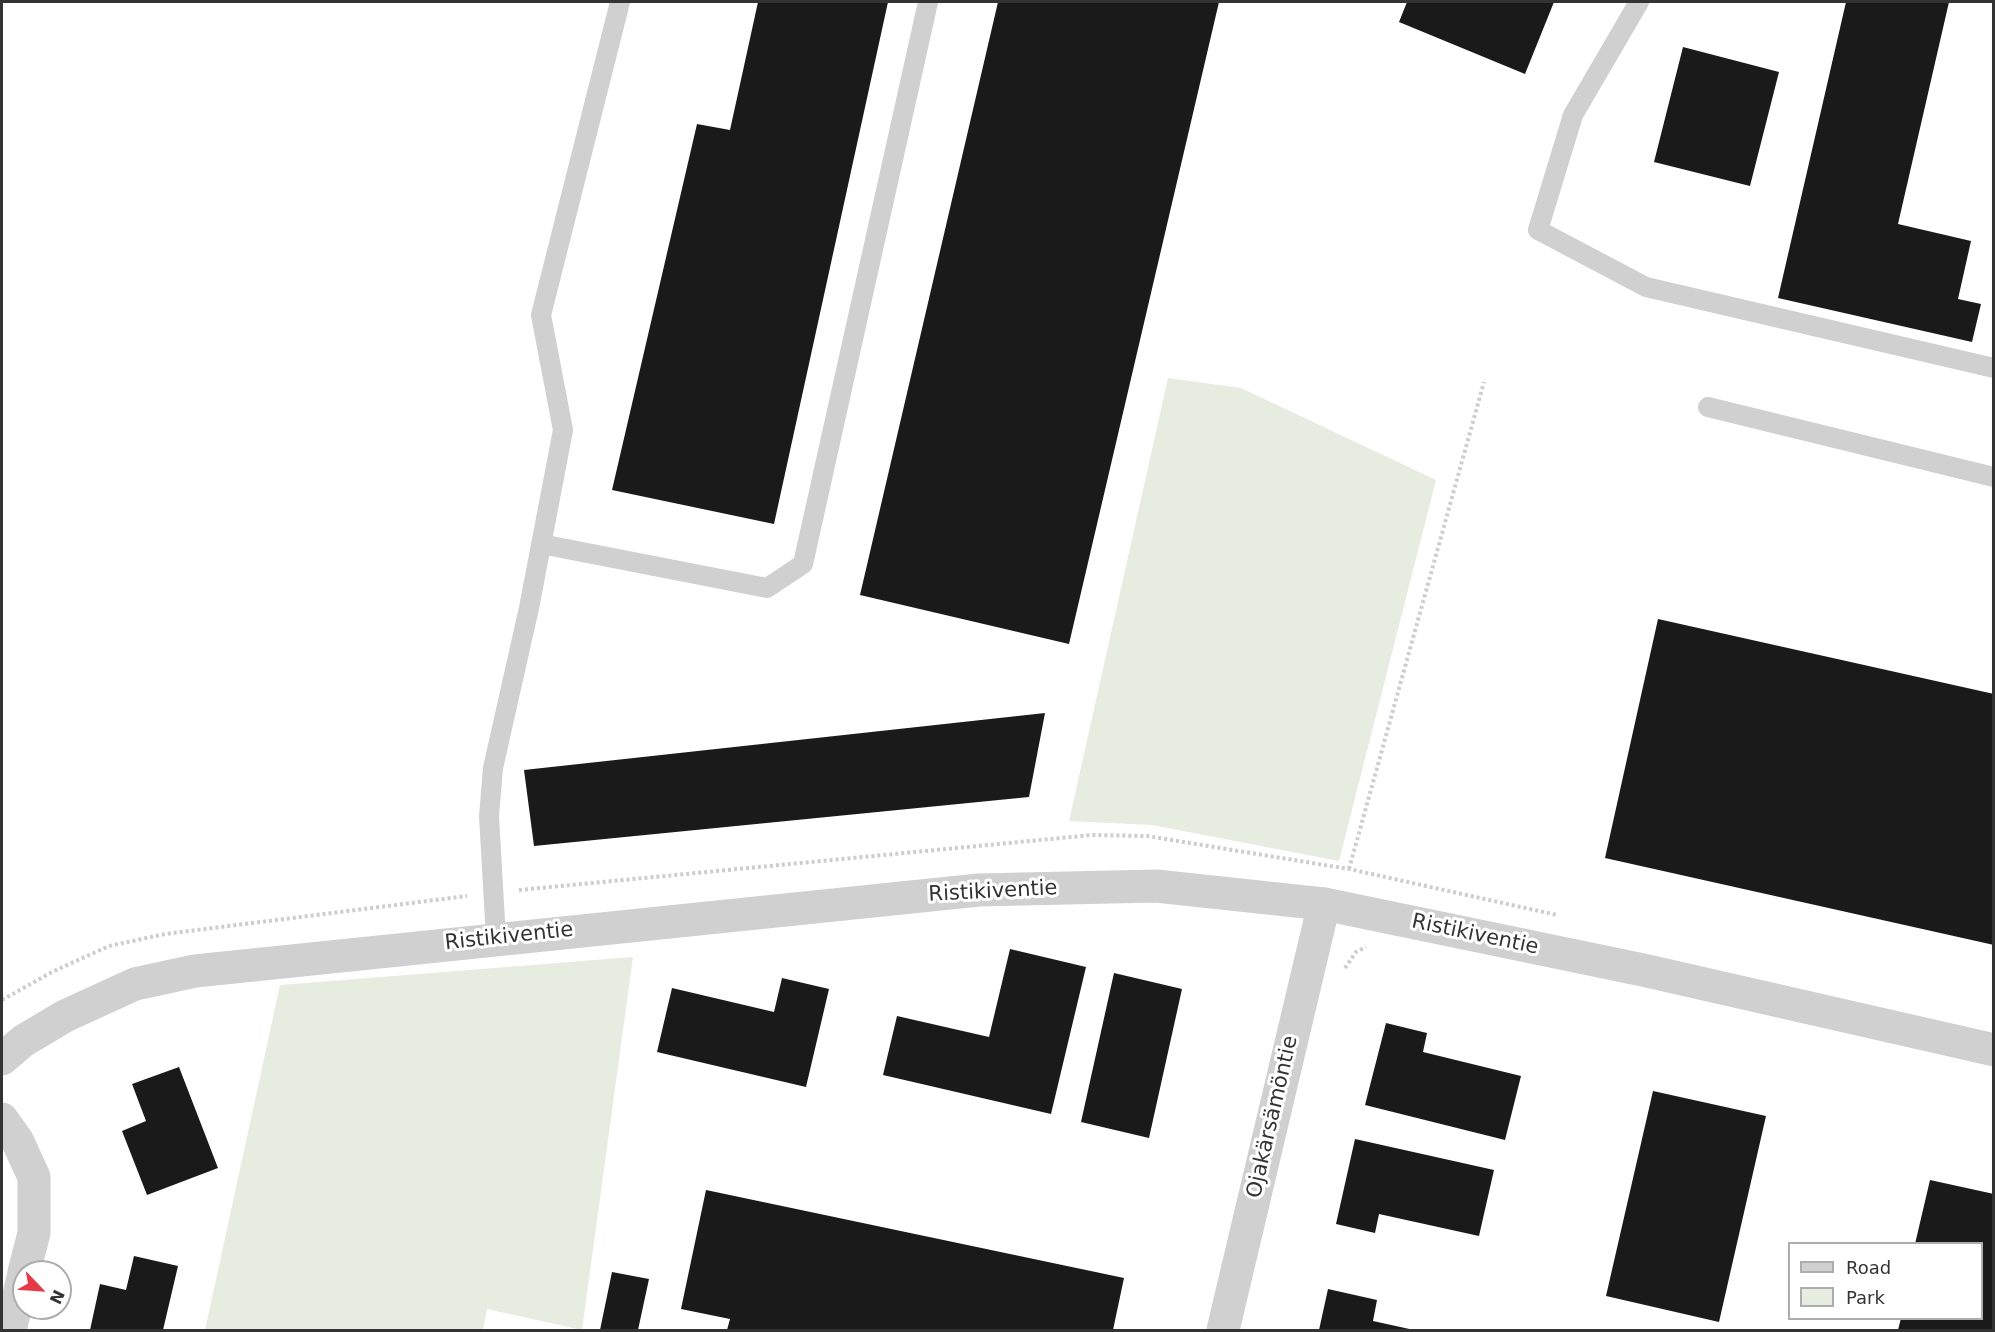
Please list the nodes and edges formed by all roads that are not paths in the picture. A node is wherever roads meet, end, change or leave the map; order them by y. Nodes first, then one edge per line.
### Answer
1 (620, 2) edge
2 (928, 2) edge
3 (1639, 2) edge
4 (1994, 368) edge
5 (1708, 407) dead end
6 (1994, 477) edge
7 (541, 544) junction
8 (1324, 904) junction
9 (496, 938) junction
10 (1994, 1050) edge
11 (2, 1059) edge
12 (2, 1119) edge
13 (27, 1260) edge
14 (1223, 1330) edge

1 - 7 lane
2 - 7 lane
3 - 4 lane
5 - 6 lane
7 - 9 lane
8 - 9 street, Ristikiventie
8 - 10 street, Ristikiventie
8 - 14 street, Ojakärsämöntie
9 - 11 street, Ristikiventie
12 - 13 street

